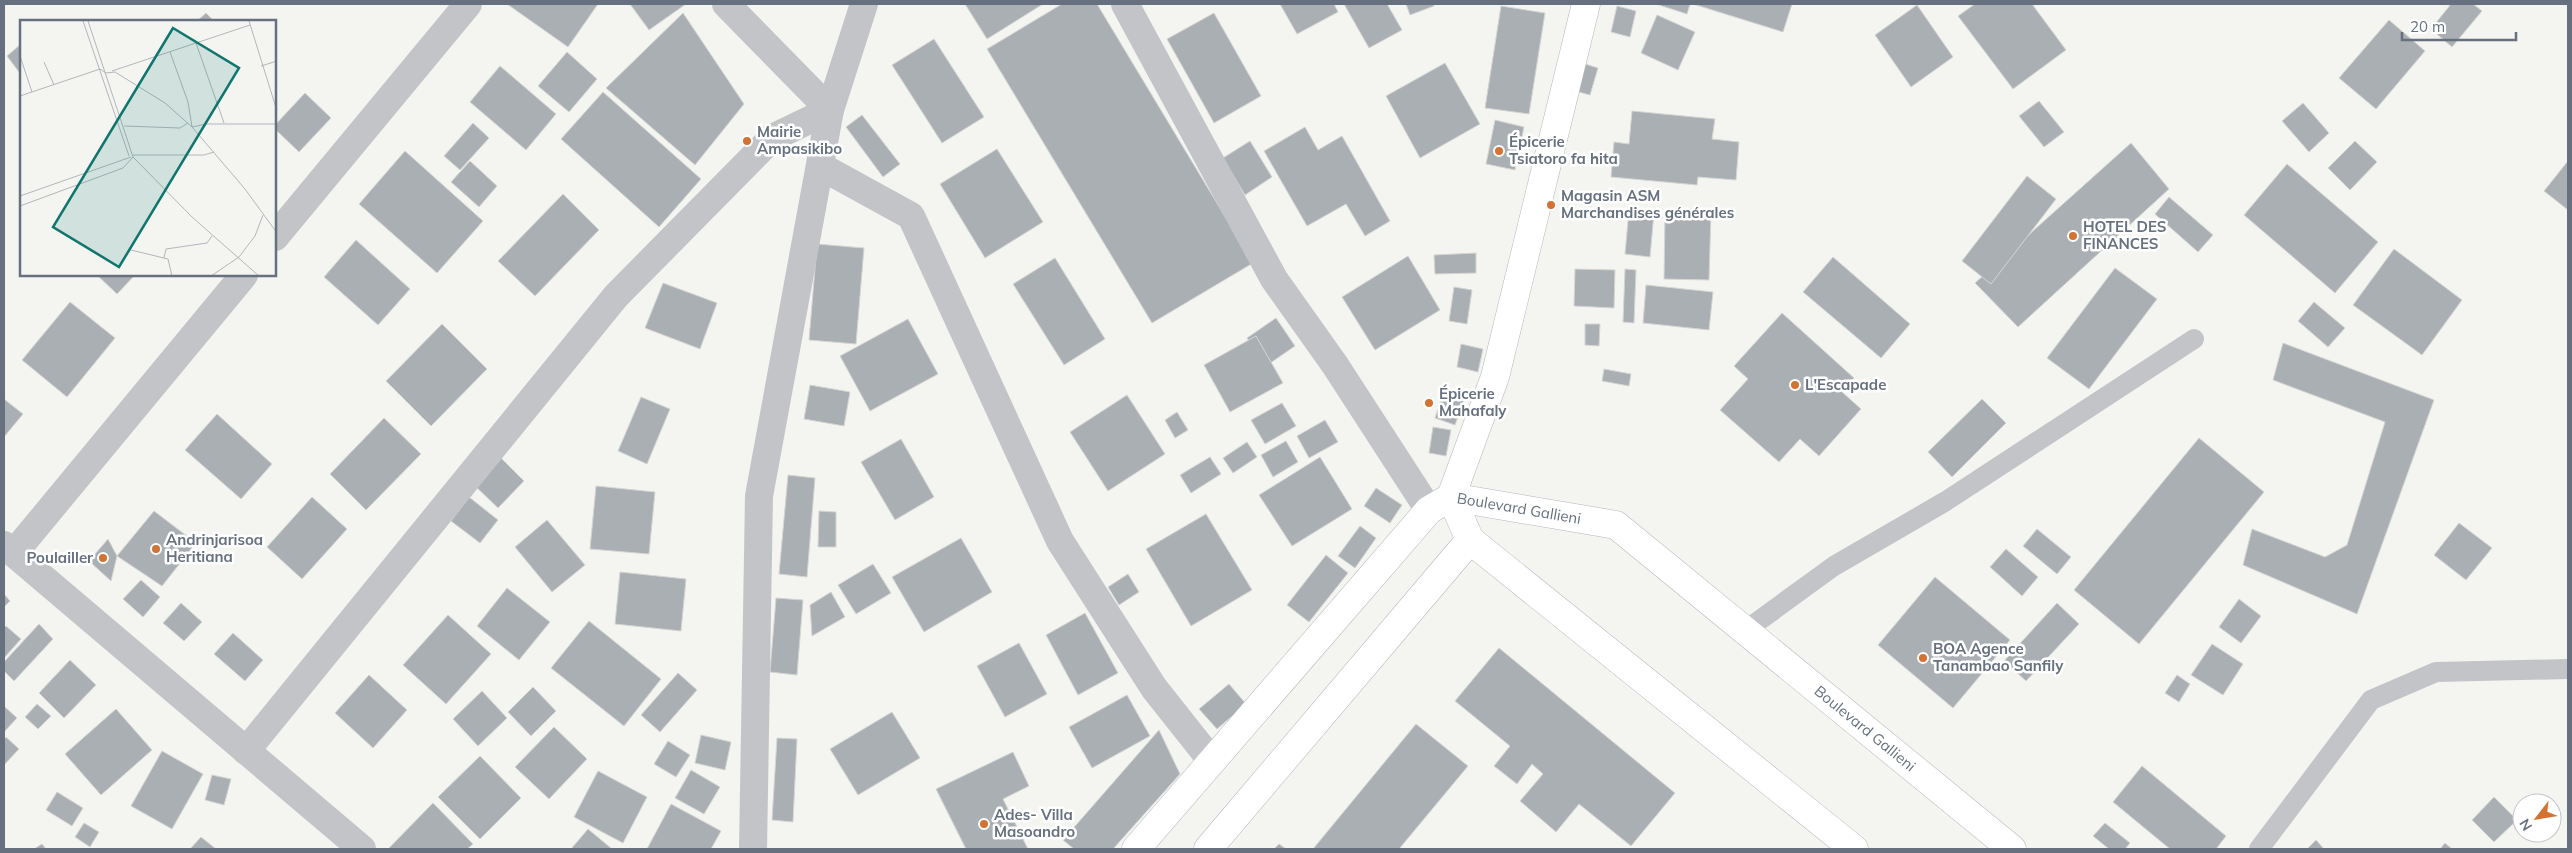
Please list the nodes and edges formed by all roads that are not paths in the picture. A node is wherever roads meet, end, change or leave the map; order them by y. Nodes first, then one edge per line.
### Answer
1 (468, 4) edge
2 (726, 4) edge
3 (864, 4) edge
4 (1125, 4) edge
5 (1586, 4) edge
6 (830, 110) junction
7 (820, 166) junction
8 (276, 236) edge
9 (243, 276) edge
10 (2194, 339) dead end
11 (1440, 504) junction
12 (1470, 540) junction
13 (9, 549) edge
14 (1746, 630) junction
15 (2568, 669) edge
16 (246, 751) junction
17 (1211, 760) junction
18 (362, 849) edge
19 (753, 849) edge
20 (1136, 849) edge
21 (1208, 849) edge
22 (1854, 849) edge
23 (2012, 849) edge
24 (2259, 849) edge

1 - 8 street
2 - 6 street
3 - 6 street
4 - 11 street
5 - 11 main road
6 - 7 street
6 - 16 street
7 - 17 street
7 - 19 street
9 - 13 street
10 - 14 lane
11 - 12 main road, Boulevard Gallieni
11 - 14 main road, Boulevard Gallieni
11 - 17 main road
12 - 21 main road
12 - 22 main road, Boulevard Gallieni
13 - 16 street
14 - 23 main road, Boulevard Gallieni
15 - 24 lane
16 - 18 street
17 - 20 main road

